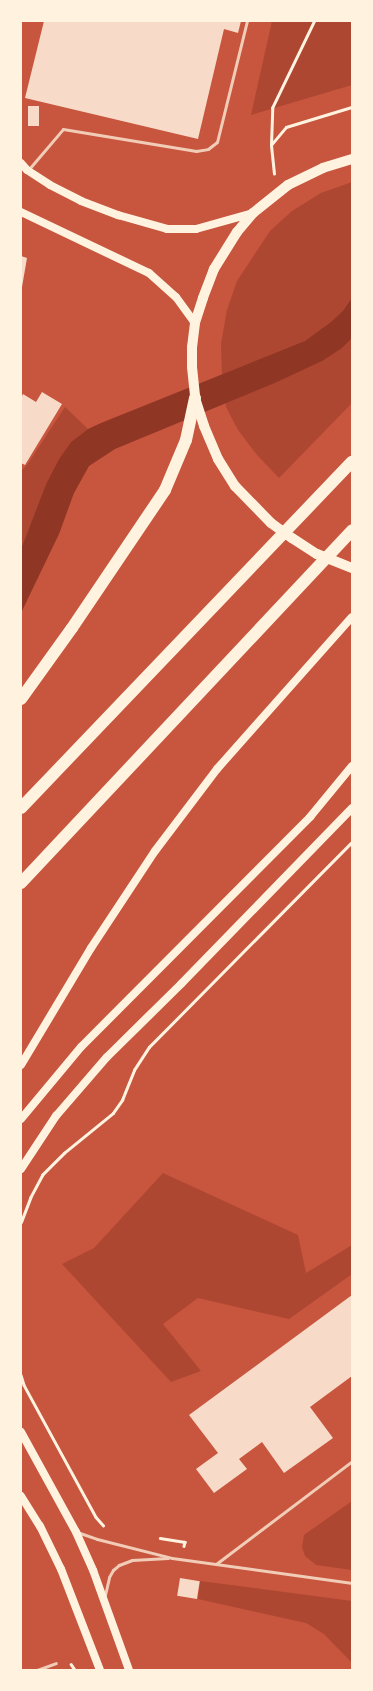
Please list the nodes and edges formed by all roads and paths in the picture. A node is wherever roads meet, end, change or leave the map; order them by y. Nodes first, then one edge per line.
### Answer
1 (247, 21) edge
2 (314, 21) edge
3 (352, 107) edge
4 (271, 145) junction
5 (352, 159) edge
6 (21, 163) edge
7 (27, 170) junction
8 (276, 194) junction
9 (21, 212) edge
10 (253, 213) junction
11 (196, 323) junction
12 (194, 398) junction
13 (352, 462) edge
14 (352, 530) edge
15 (352, 568) edge
16 (352, 617) edge
17 (21, 699) edge
18 (352, 766) edge
19 (21, 808) edge
20 (352, 808) edge
21 (352, 842) edge
22 (21, 883) edge
23 (21, 1065) edge
24 (21, 1119) edge
25 (21, 1169) edge
26 (21, 1222) edge
27 (21, 1375) edge
28 (21, 1432) edge
29 (352, 1461) edge
30 (21, 1496) edge
31 (109, 1528) dead end
32 (76, 1532) junction
33 (154, 1536) dead end
34 (185, 1542) dead end
35 (172, 1558) junction
36 (216, 1564) junction
37 (352, 1583) edge
38 (104, 1598) junction
39 (56, 1663) dead end
40 (38, 1670) edge
41 (100, 1670) edge
42 (128, 1670) edge

1 - 7 lane
2 - 4 path
3 - 4 path
4 - 8 path
5 - 8 main road
6 - 7 main road
7 - 10 main road
8 - 10 main road
9 - 11 main road
10 - 11 main road
11 - 12 main road
12 - 15 main road
12 - 17 highway
13 - 19 highway
14 - 22 highway
16 - 23 main road
18 - 24 main road
20 - 25 main road
21 - 26 path
27 - 31 path
28 - 32 main road
29 - 36 lane
30 - 41 main road
32 - 35 lane
32 - 38 main road
33 - 34 path
35 - 36 lane
35 - 38 lane
36 - 37 lane
38 - 42 main road
39 - 40 lane

